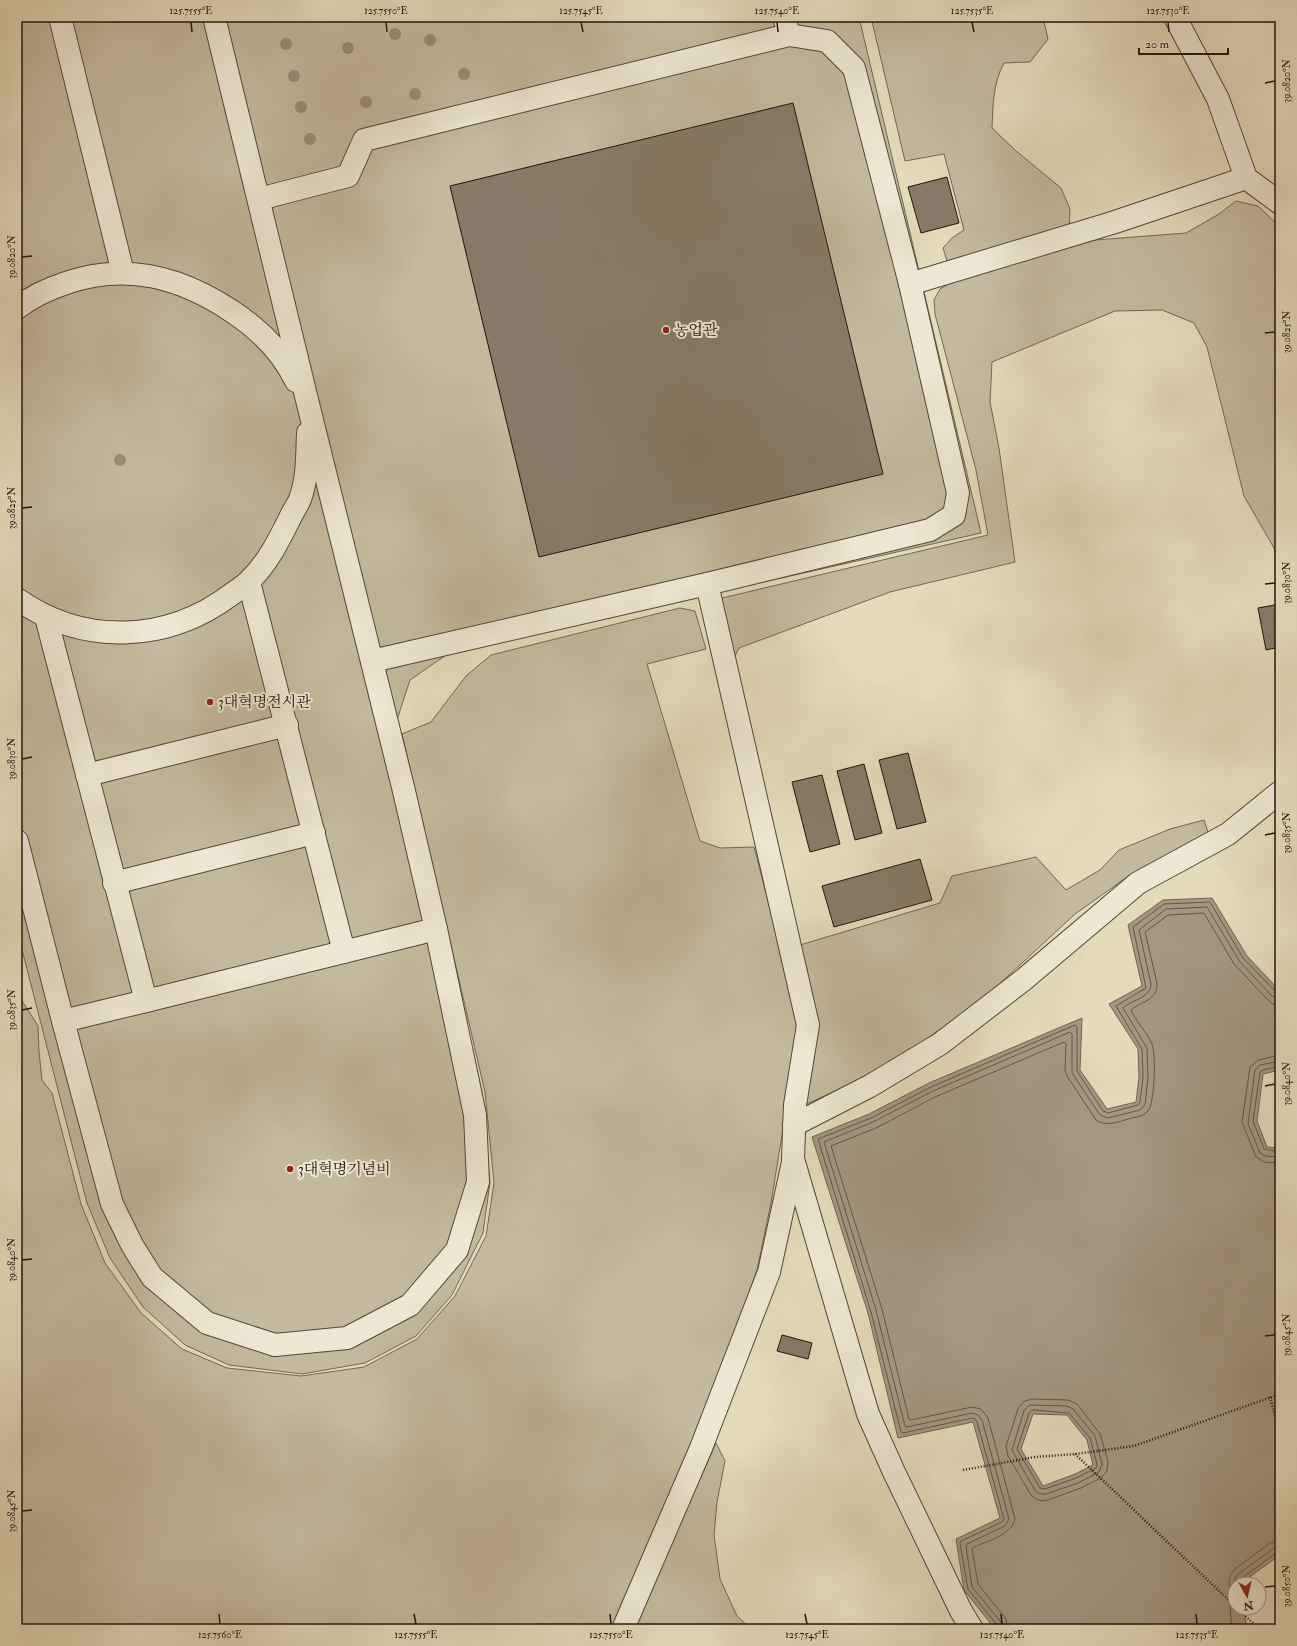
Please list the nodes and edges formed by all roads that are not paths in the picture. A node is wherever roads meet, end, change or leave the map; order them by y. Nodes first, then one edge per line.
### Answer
1 (60, 17) edge
2 (214, 17) edge
3 (1175, 17) edge
4 (787, 26) edge
5 (1246, 178) junction
6 (259, 198) junction
7 (1280, 203) edge
8 (123, 273) junction
9 (910, 284) junction
10 (17, 308) edge
11 (308, 408) junction
12 (249, 582) junction
13 (707, 584) junction
14 (17, 599) edge
15 (46, 617) junction
16 (372, 662) junction
17 (287, 725) junction
18 (87, 775) junction
19 (1280, 792) edge
20 (314, 833) junction
21 (17, 841) edge
22 (114, 883) junction
23 (436, 929) junction
24 (344, 952) junction
25 (146, 1001) junction
26 (62, 1021) junction
27 (794, 1125) junction
28 (793, 1159) junction
29 (623, 1629) edge
30 (972, 1629) edge

1 - 8 lane
2 - 6 lane
3 - 5 lane
4 - 6 lane
4 - 9 lane
5 - 7 lane
5 - 9 lane
6 - 11 lane
8 - 10 lane
8 - 11 lane
9 - 13 lane
11 - 12 lane
11 - 16 lane
12 - 15 lane
12 - 17 lane
13 - 16 lane
13 - 27 lane
14 - 15 lane
15 - 18 lane
16 - 23 lane
17 - 18 lane
17 - 20 lane
18 - 22 lane
19 - 27 lane
20 - 22 lane
20 - 24 lane
21 - 26 lane
22 - 25 lane
23 - 24 lane
23 - 26 lane
24 - 25 lane
25 - 26 lane
27 - 28 lane
28 - 29 lane
28 - 30 lane

